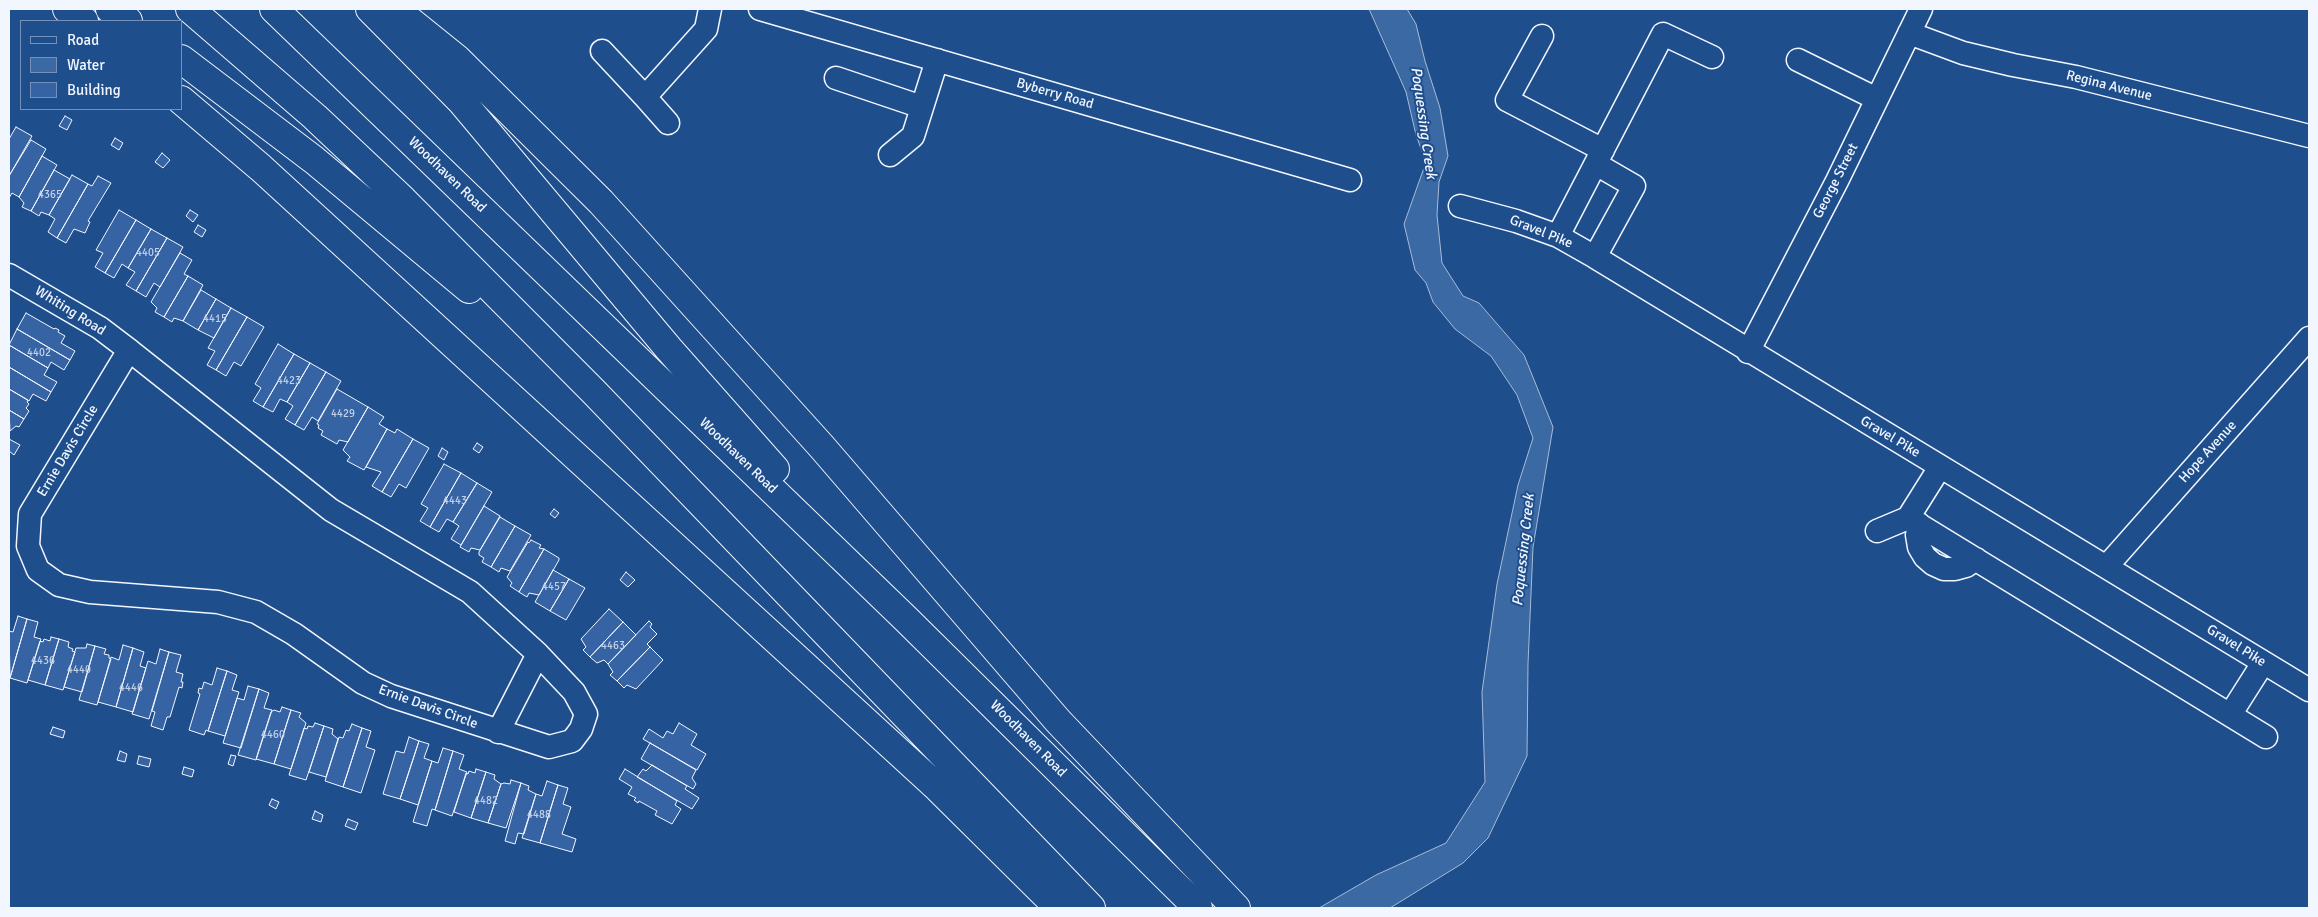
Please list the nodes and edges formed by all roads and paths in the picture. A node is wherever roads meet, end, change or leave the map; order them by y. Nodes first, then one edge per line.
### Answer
1 (67, 9) edge
2 (110, 9) edge
3 (190, 9) edge
4 (274, 9) edge
5 (370, 9) edge
6 (395, 9) edge
7 (710, 9) edge
8 (760, 9) edge
9 (1921, 9) edge
10 (83, 20) edge
11 (126, 20) edge
12 (1909, 33) junction
13 (1542, 36) dead end
14 (602, 51) dead end
15 (1712, 57) dead end
16 (182, 60) edge
17 (937, 60) junction
18 (1798, 60) dead end
19 (836, 78) dead end
20 (645, 97) junction
21 (1877, 99) junction
22 (182, 101) edge
23 (922, 107) junction
24 (668, 123) dead end
25 (2309, 136) edge
26 (890, 156) dead end
27 (1600, 157) junction
28 (1350, 180) dead end
29 (1460, 206) dead end
30 (1558, 236) junction
31 (1595, 257) junction
32 (9, 275) edge
33 (2309, 338) edge
34 (129, 350) junction
35 (1748, 352) junction
36 (593, 391) junction
37 (1940, 467) junction
38 (1913, 521) junction
39 (1877, 531) dead end
40 (2107, 566) junction
41 (906, 619) junction
42 (538, 654) junction
43 (2263, 663) junction
44 (2309, 690) edge
45 (2230, 715) junction
46 (498, 732) junction
47 (2266, 737) dead end
48 (1059, 908) edge
49 (1091, 908) edge
50 (1198, 908) edge
51 (1236, 908) edge

1 - 10 highway
2 - 11 highway
3 - 36 highway
4 - 41 highway, Woodhaven Road
5 - 41 highway
6 - 51 highway
7 - 20 street
8 - 17 street, Byberry Road
9 - 12 street, George Street
12 - 21 street, George Street
12 - 25 street, Regina Avenue
13 - 27 street
14 - 20 street
15 - 27 street
16 - 36 highway
17 - 23 street
17 - 28 street, Byberry Road
18 - 21 street
19 - 23 street
20 - 24 street
21 - 35 street, George Street
22 - 48 highway
23 - 26 street
27 - 30 street
27 - 31 street
29 - 30 street, Gravel Pike
30 - 31 street, Gravel Pike
31 - 35 street, Gravel Pike
32 - 34 street, Whiting Road
33 - 40 street, Hope Avenue
34 - 42 street, Ernie Davis Circle
34 - 46 street, Ernie Davis Circle
35 - 37 street, Gravel Pike
36 - 49 highway
37 - 38 street
37 - 40 street, Gravel Pike
38 - 39 street
38 - 45 street
40 - 43 street, Gravel Pike
41 - 50 highway, Woodhaven Road
42 - 46 street
42 - 46 street, Ernie Davis Circle
43 - 44 street, Gravel Pike
43 - 45 street
45 - 47 street

